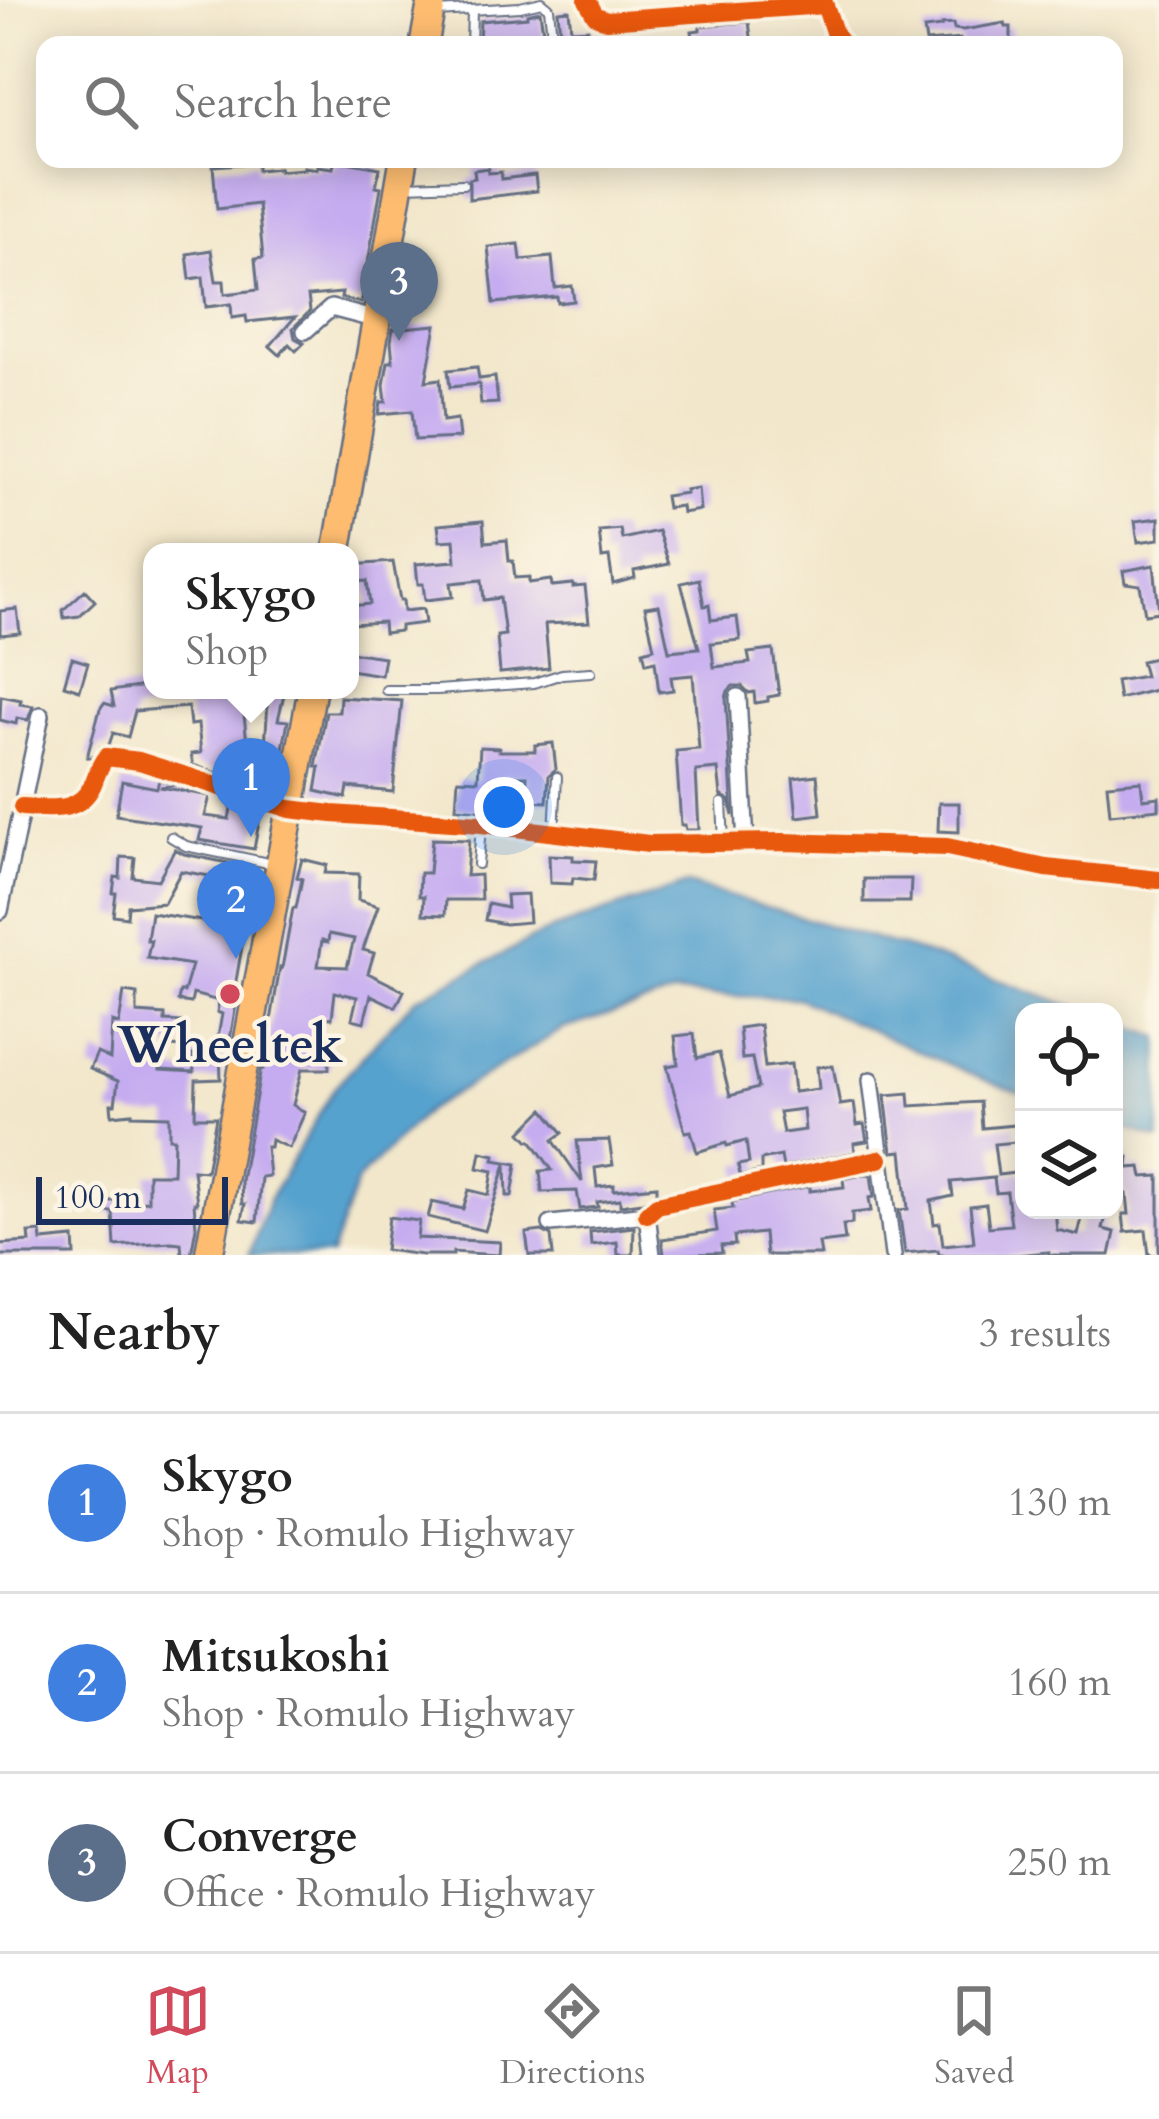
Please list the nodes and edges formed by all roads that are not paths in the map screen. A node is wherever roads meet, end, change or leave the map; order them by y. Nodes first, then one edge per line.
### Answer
1 (587, 0) edge
2 (825, 2) edge
3 (431, 6) edge
4 (472, 11) junction
5 (426, 36) edge
6 (471, 36) edge
7 (552, 36) edge
8 (836, 36) edge
9 (402, 173) edge
10 (463, 184) dead end
11 (377, 320) junction
12 (305, 331) dead end
13 (339, 543) edge
14 (592, 672) dead end
15 (386, 690) dead end
16 (738, 697) dead end
17 (310, 699) edge
18 (41, 715) dead end
19 (557, 777) dead end
20 (722, 803) dead end
21 (22, 807) junction
22 (290, 809) junction
23 (481, 824) junction
24 (554, 834) junction
25 (170, 837) dead end
26 (746, 843) junction
27 (724, 844) junction
28 (478, 863) dead end
29 (280, 866) junction
30 (1159, 880) edge
31 (0, 911) edge
32 (871, 1080) dead end
33 (879, 1159) junction
34 (647, 1214) junction
35 (551, 1224) dead end
36 (209, 1255) edge
37 (652, 1255) edge
38 (893, 1255) edge

1 - 2 street
2 - 8 street
3 - 4 lane
3 - 5 highway
4 - 6 lane
4 - 7 lane
9 - 10 lane
9 - 11 highway
11 - 12 street
11 - 13 highway
14 - 15 lane
16 - 26 street
17 - 22 highway
18 - 21 street
19 - 24 lane
20 - 27 lane
21 - 22 street
21 - 31 street
22 - 23 street
22 - 29 highway
23 - 24 street
23 - 28 lane
24 - 27 street
25 - 29 lane
26 - 27 street
26 - 30 street
29 - 36 highway
32 - 33 street
33 - 34 street
33 - 38 street
34 - 35 street
34 - 37 street

